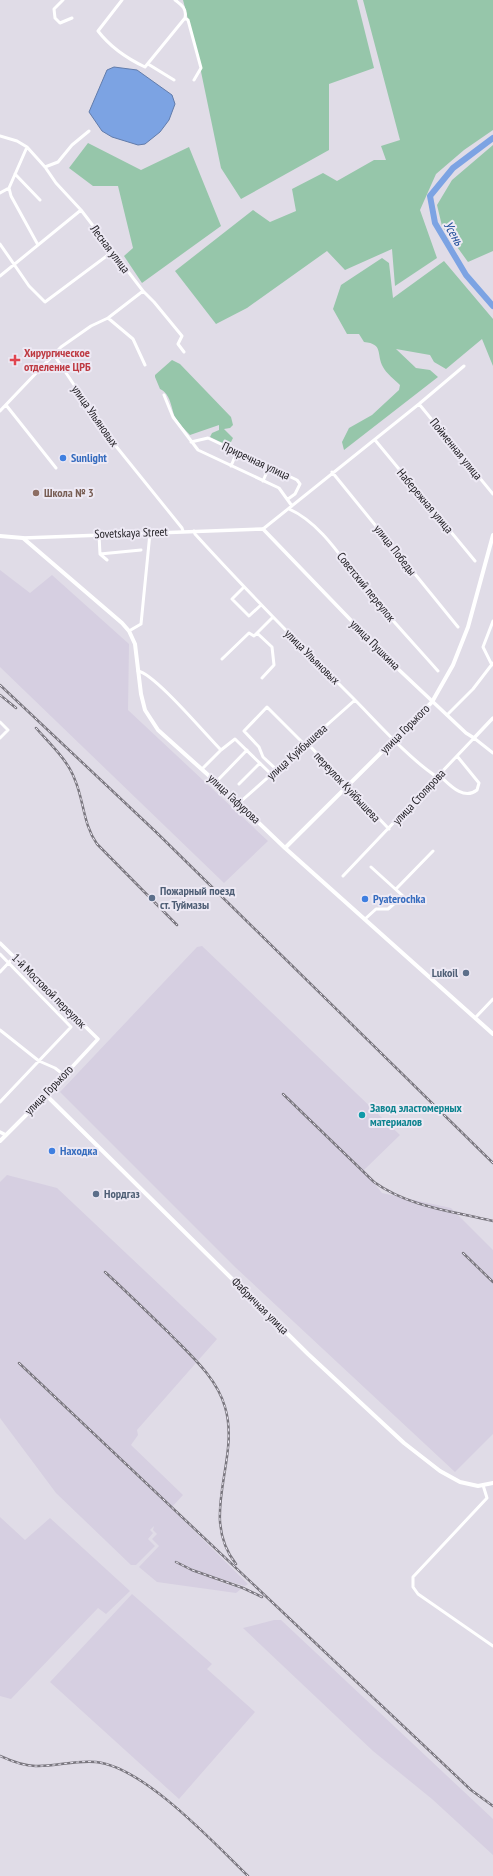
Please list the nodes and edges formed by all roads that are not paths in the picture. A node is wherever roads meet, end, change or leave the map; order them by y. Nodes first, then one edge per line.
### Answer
1 (63, 0) edge
2 (122, 0) edge
3 (176, 0) edge
4 (72, 18) dead end
5 (185, 18) junction
6 (148, 64) junction
7 (174, 80) dead end
8 (194, 80) dead end
9 (89, 131) dead end
10 (0, 136) edge
11 (27, 147) junction
12 (45, 167) junction
13 (15, 174) junction
14 (9, 188) junction
15 (0, 194) edge
16 (40, 200) dead end
17 (81, 210) junction
18 (0, 244) edge
19 (38, 245) junction
20 (112, 252) junction
21 (14, 266) junction
22 (0, 276) edge
23 (143, 292) junction
24 (108, 318) junction
25 (184, 352) dead end
26 (54, 355) junction
27 (145, 365) dead end
28 (464, 366) dead end
29 (164, 395) dead end
30 (6, 404) junction
31 (419, 404) junction
32 (0, 411) edge
33 (375, 440) junction
34 (191, 442) junction
35 (237, 452) junction
36 (231, 466) junction
37 (269, 467) junction
38 (56, 468) dead end
39 (332, 472) junction
40 (263, 481) junction
41 (493, 494) edge
42 (288, 499) junction
43 (292, 506) junction
44 (289, 510) junction
45 (263, 529) junction
46 (183, 531) junction
47 (194, 531) junction
48 (150, 533) junction
49 (99, 535) junction
50 (493, 535) edge
51 (0, 536) edge
52 (23, 538) junction
53 (141, 550) dead end
54 (100, 554) junction
55 (107, 560) dead end
56 (475, 561) dead end
57 (244, 587) junction
58 (261, 605) junction
59 (273, 617) junction
60 (493, 621) edge
61 (458, 627) dead end
62 (129, 631) junction
63 (257, 633) junction
64 (222, 659) dead end
65 (492, 664) edge
66 (138, 671) junction
67 (438, 671) dead end
68 (262, 678) dead end
69 (355, 700) junction
70 (432, 702) junction
71 (447, 715) junction
72 (493, 718) edge
73 (0, 722) edge
74 (0, 738) edge
75 (474, 738) junction
76 (394, 739) junction
77 (306, 744) junction
78 (221, 750) junction
79 (247, 750) junction
80 (493, 753) edge
81 (457, 756) junction
82 (260, 763) junction
83 (202, 769) junction
84 (277, 770) junction
85 (272, 775) junction
86 (438, 776) junction
87 (216, 782) junction
88 (239, 784) dead end
89 (348, 787) junction
90 (239, 803) junction
91 (389, 829) junction
92 (285, 848) junction
93 (433, 850) dead end
94 (371, 867) dead end
95 (343, 876) dead end
96 (396, 889) junction
97 (366, 919) junction
98 (0, 943) edge
99 (0, 954) edge
100 (14, 957) junction
101 (8, 963) junction
102 (0, 972) edge
103 (493, 999) edge
104 (475, 1018) junction
105 (0, 1030) edge
106 (493, 1034) edge
107 (98, 1039) joint
108 (39, 1061) junction
109 (64, 1075) junction
110 (46, 1095) junction
111 (0, 1102) edge
112 (0, 1132) edge
113 (6, 1135) junction
114 (0, 1141) edge
115 (493, 1483) edge
116 (483, 1485) junction
117 (493, 1646) edge

1 - 4 street
2 - 6 street
3 - 5 street
5 - 6 street
5 - 8 street
6 - 7 street
9 - 12 street
10 - 11 street
11 - 12 street, Лесная улица
11 - 13 street
12 - 17 street, Лесная улица
13 - 14 street
13 - 16 street
14 - 15 street
14 - 19 street
17 - 19 street
17 - 20 street, Лесная улица
18 - 21 street
19 - 21 street
20 - 21 street
20 - 23 street, Лесная улица
21 - 22 street
23 - 24 street
23 - 25 street, Лесная улица
24 - 26 street
24 - 27 street
26 - 30 street
26 - 46 street, улица Ульяновых
28 - 31 street
29 - 34 street, Приречная улица
30 - 32 street
30 - 38 street
31 - 33 street
31 - 41 street, Пойменная улица
33 - 39 street
33 - 56 street, Набережная улица
34 - 35 street, Приречная улица
34 - 36 street, Приречная улица
35 - 36 street
35 - 37 street, Приречная улица
36 - 40 street, Приречная улица
37 - 40 street
37 - 42 street, Приречная улица
39 - 43 street
39 - 61 street, улица Победы
40 - 42 street, Приречная улица
42 - 43 street, Приречная улица
43 - 44 street
44 - 45 street
44 - 67 street, Советский переулок
45 - 47 street, Sovetskaya Street
45 - 70 street, улица Пушкина
46 - 47 street, Sovetskaya Street
46 - 48 street, Sovetskaya Street
47 - 57 street, улица Ульяновых
48 - 49 street, Sovetskaya Street
48 - 62 street
49 - 52 street, Sovetskaya Street
49 - 54 street
50 - 70 main road, улица Горького
51 - 52 main road, Sovetskaya Street
52 - 62 main road, улица Гафурова
53 - 54 street
54 - 55 street
57 - 58 street, улица Ульяновых
57 - 58 street
58 - 59 street, улица Ульяновых
59 - 63 street
59 - 69 street, улица Ульяновых
60 - 65 street
62 - 66 main road, улица Гафурова
63 - 64 street
63 - 68 street
65 - 71 street
66 - 78 street
66 - 83 main road, улица Гафурова
69 - 76 street, улица Ульяновых
69 - 77 street, улица Куйбышева
70 - 71 street, улица Пушкина
70 - 76 main road, улица Горького
71 - 75 street, улица Пушкина
72 - 75 street, улица Столярова
73 - 74 street
75 - 80 street, улица Пушкина
75 - 81 street, улица Столярова
76 - 86 street, улица Ульяновых
76 - 89 main road, улица Горького
77 - 84 street, улица Куйбышева
77 - 84 street, переулок Куйбышева
77 - 89 street, переулок Куйбышева
78 - 79 street
78 - 83 street
79 - 82 street
79 - 87 street
81 - 86 street, улица Столярова
81 - 86 street, улица Ульяновых
82 - 85 street
82 - 88 street
83 - 87 main road, улица Гафурова
84 - 85 street, улица Куйбышева
85 - 90 street, улица Куйбышева
86 - 91 street, улица Столярова
87 - 90 main road, улица Гафурова
89 - 91 street, переулок Куйбышева
89 - 92 main road, улица Горького
90 - 92 main road, улица Гафурова
91 - 95 street, улица Столярова
92 - 97 main road, улица Гафурова
93 - 96 street
94 - 96 street
96 - 97 street
97 - 104 main road, улица Гафурова
98 - 100 street, 1-й Мостовой переулок
99 - 101 street
100 - 101 street
100 - 107 street, 1-й Мостовой переулок
101 - 102 street
101 - 108 street
103 - 104 street
104 - 106 main road, улица Гафурова
105 - 108 street
107 - 109 street, улица Горького
108 - 109 street
108 - 111 street
109 - 110 street, улица Горького
110 - 113 main road, улица Горького
110 - 116 main road, Фабричная улица
112 - 113 street
113 - 114 main road, улица Горького
115 - 116 main road, Фабричная улица
116 - 117 street

